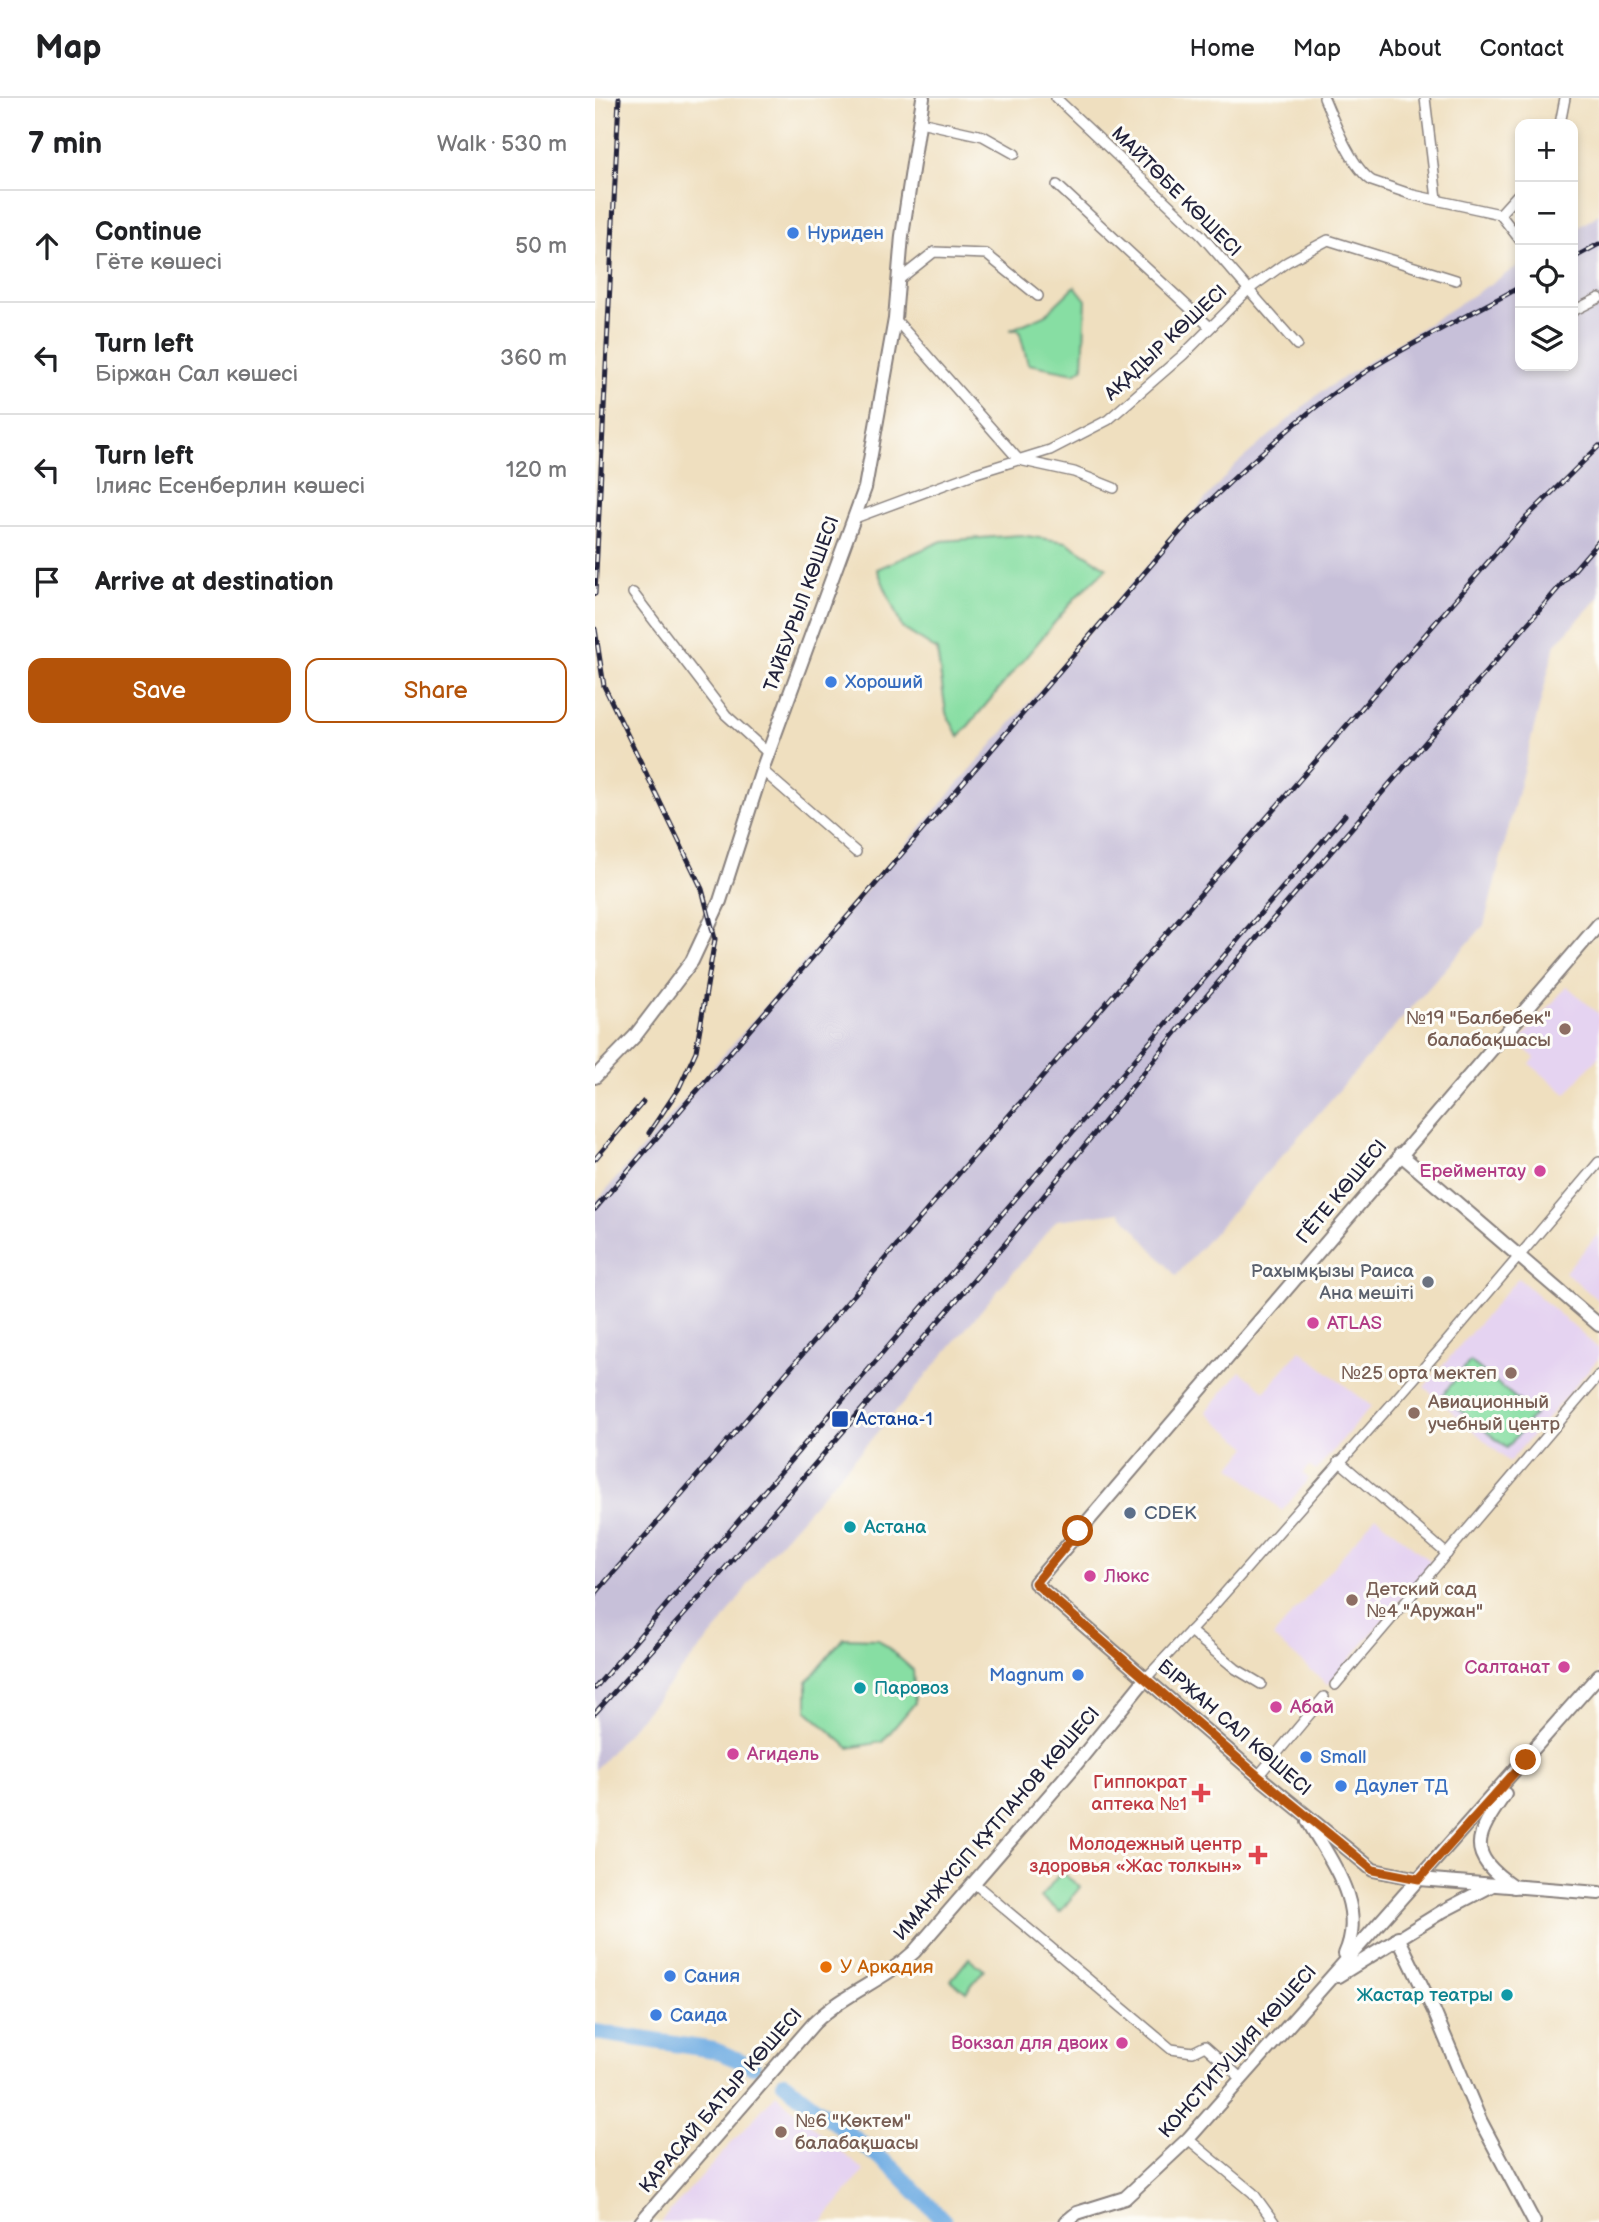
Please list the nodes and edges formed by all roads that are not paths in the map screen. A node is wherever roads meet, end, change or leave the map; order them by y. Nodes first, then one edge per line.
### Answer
1 (923, 98) edge
2 (1056, 98) edge
3 (1324, 98) edge
4 (1425, 98) edge
5 (1565, 98) edge
6 (1561, 119) edge
7 (920, 122) junction
8 (1015, 154) dead end
9 (1057, 185) dead end
10 (1515, 198) edge
11 (1437, 199) junction
12 (1500, 214) junction
13 (1515, 234) edge
14 (901, 278) junction
15 (1456, 280) dead end
16 (1248, 290) junction
17 (1038, 296) dead end
18 (1599, 298) edge
19 (1578, 308) edge
20 (895, 319) junction
21 (1210, 327) junction
22 (1297, 345) dead end
23 (1019, 460) junction
24 (1114, 488) dead end
25 (855, 518) junction
26 (633, 593) dead end
27 (768, 752) junction
28 (762, 770) junction
29 (856, 852) dead end
30 (1599, 924) edge
31 (595, 1077) edge
32 (1400, 1154) junction
33 (1599, 1162) edge
34 (1520, 1256) junction
35 (1599, 1325) edge
36 (1599, 1375) edge
37 (1339, 1461) junction
38 (1447, 1554) junction
39 (1035, 1583) joint
40 (1190, 1631) junction
41 (1599, 1675) edge
42 (1146, 1677) junction
43 (1261, 1684) dead end
44 (1335, 1685) dead end
45 (1324, 1697) dead end
46 (1523, 1764) junction
47 (1258, 1776) junction
48 (1304, 1814) junction
49 (1419, 1879) junction
50 (974, 1883) junction
51 (1492, 1885) junction
52 (1514, 1888) junction
53 (1599, 1894) edge
54 (1398, 1937) junction
55 (1337, 1970) junction
56 (1326, 1983) junction
57 (831, 2006) joint
58 (1243, 2079) junction
59 (1188, 2139) junction
60 (641, 2222) edge
61 (1066, 2222) edge
62 (1274, 2222) edge
63 (1534, 2222) edge

1 - 7 main road, ТАЙБУРЫЛ КӨШЕСІ
2 - 16 street, МАЙТӨБЕ КӨШЕСІ
3 - 11 street
4 - 11 street
5 - 6 street
7 - 8 street
7 - 14 main road, ТАЙБУРЫЛ КӨШЕСІ
9 - 21 street
10 - 12 street
11 - 12 street
12 - 13 street
14 - 17 street
14 - 20 main road, ТАЙБУРЫЛ КӨШЕСІ
15 - 16 street, АҚАДЫР КӨШЕСІ
16 - 21 street, АҚАДЫР КӨШЕСІ
16 - 22 street, МАЙТӨБЕ КӨШЕСІ
18 - 19 street
20 - 23 street
20 - 25 main road, ТАЙБУРЫЛ КӨШЕСІ
21 - 23 street, АҚАДЫР КӨШЕСІ
23 - 24 street
23 - 25 street, АҚАДЫР КӨШЕСІ
25 - 27 main road, ТАЙБУРЫЛ КӨШЕСІ
26 - 27 street
27 - 28 main road, ТАЙБУРЫЛ КӨШЕСІ
28 - 29 street
28 - 31 main road, ТАЙБУРЫЛ КӨШЕСІ
30 - 32 main road, ГЁТЕ КӨШЕСІ
32 - 34 main road
32 - 39 main road, ГЁТЕ КӨШЕСІ
33 - 34 street
34 - 35 main road
34 - 37 street
36 - 38 street
37 - 38 street
37 - 40 street
38 - 44 street
39 - 42 main road, БІРЖАН САЛ КӨШЕСІ
40 - 42 street
40 - 43 street
41 - 46 main road
42 - 47 main road, БІРЖАН САЛ КӨШЕСІ
42 - 50 main road, ИМАНЖҮСІП ҚҰТПАНОВ КӨШЕСІ
45 - 47 street
46 - 49 main road, КОНСТИТУЦИЯ КӨШЕСІ
46 - 52 main road
47 - 48 main road, БІРЖАН САЛ КӨШЕСІ
48 - 49 main road, БІРЖАН САЛ КӨШЕСІ
48 - 55 main road
49 - 51 main road, БІРЖАН САЛ КӨШЕСІ
49 - 55 main road, КОНСТИТУЦИЯ КӨШЕСІ
50 - 57 main road, ИМАНЖҮСІП ҚҰТПАНОВ КӨШЕСІ
50 - 58 street
51 - 52 main road, БІРЖАН САЛ КӨШЕСІ
51 - 54 main road
52 - 53 main road, БІРЖАН САЛ КӨШЕСІ
54 - 56 main road
54 - 63 main road
55 - 56 main road, КОНСТИТУЦИЯ КӨШЕСІ
56 - 58 main road, КОНСТИТУЦИЯ КӨШЕСІ
57 - 60 main road, ҚАРАСАЙ БАТЫР КӨШЕСІ
58 - 59 main road, КОНСТИТУЦИЯ КӨШЕСІ
59 - 61 main road, КОНСТИТУЦИЯ КӨШЕСІ
59 - 62 street

